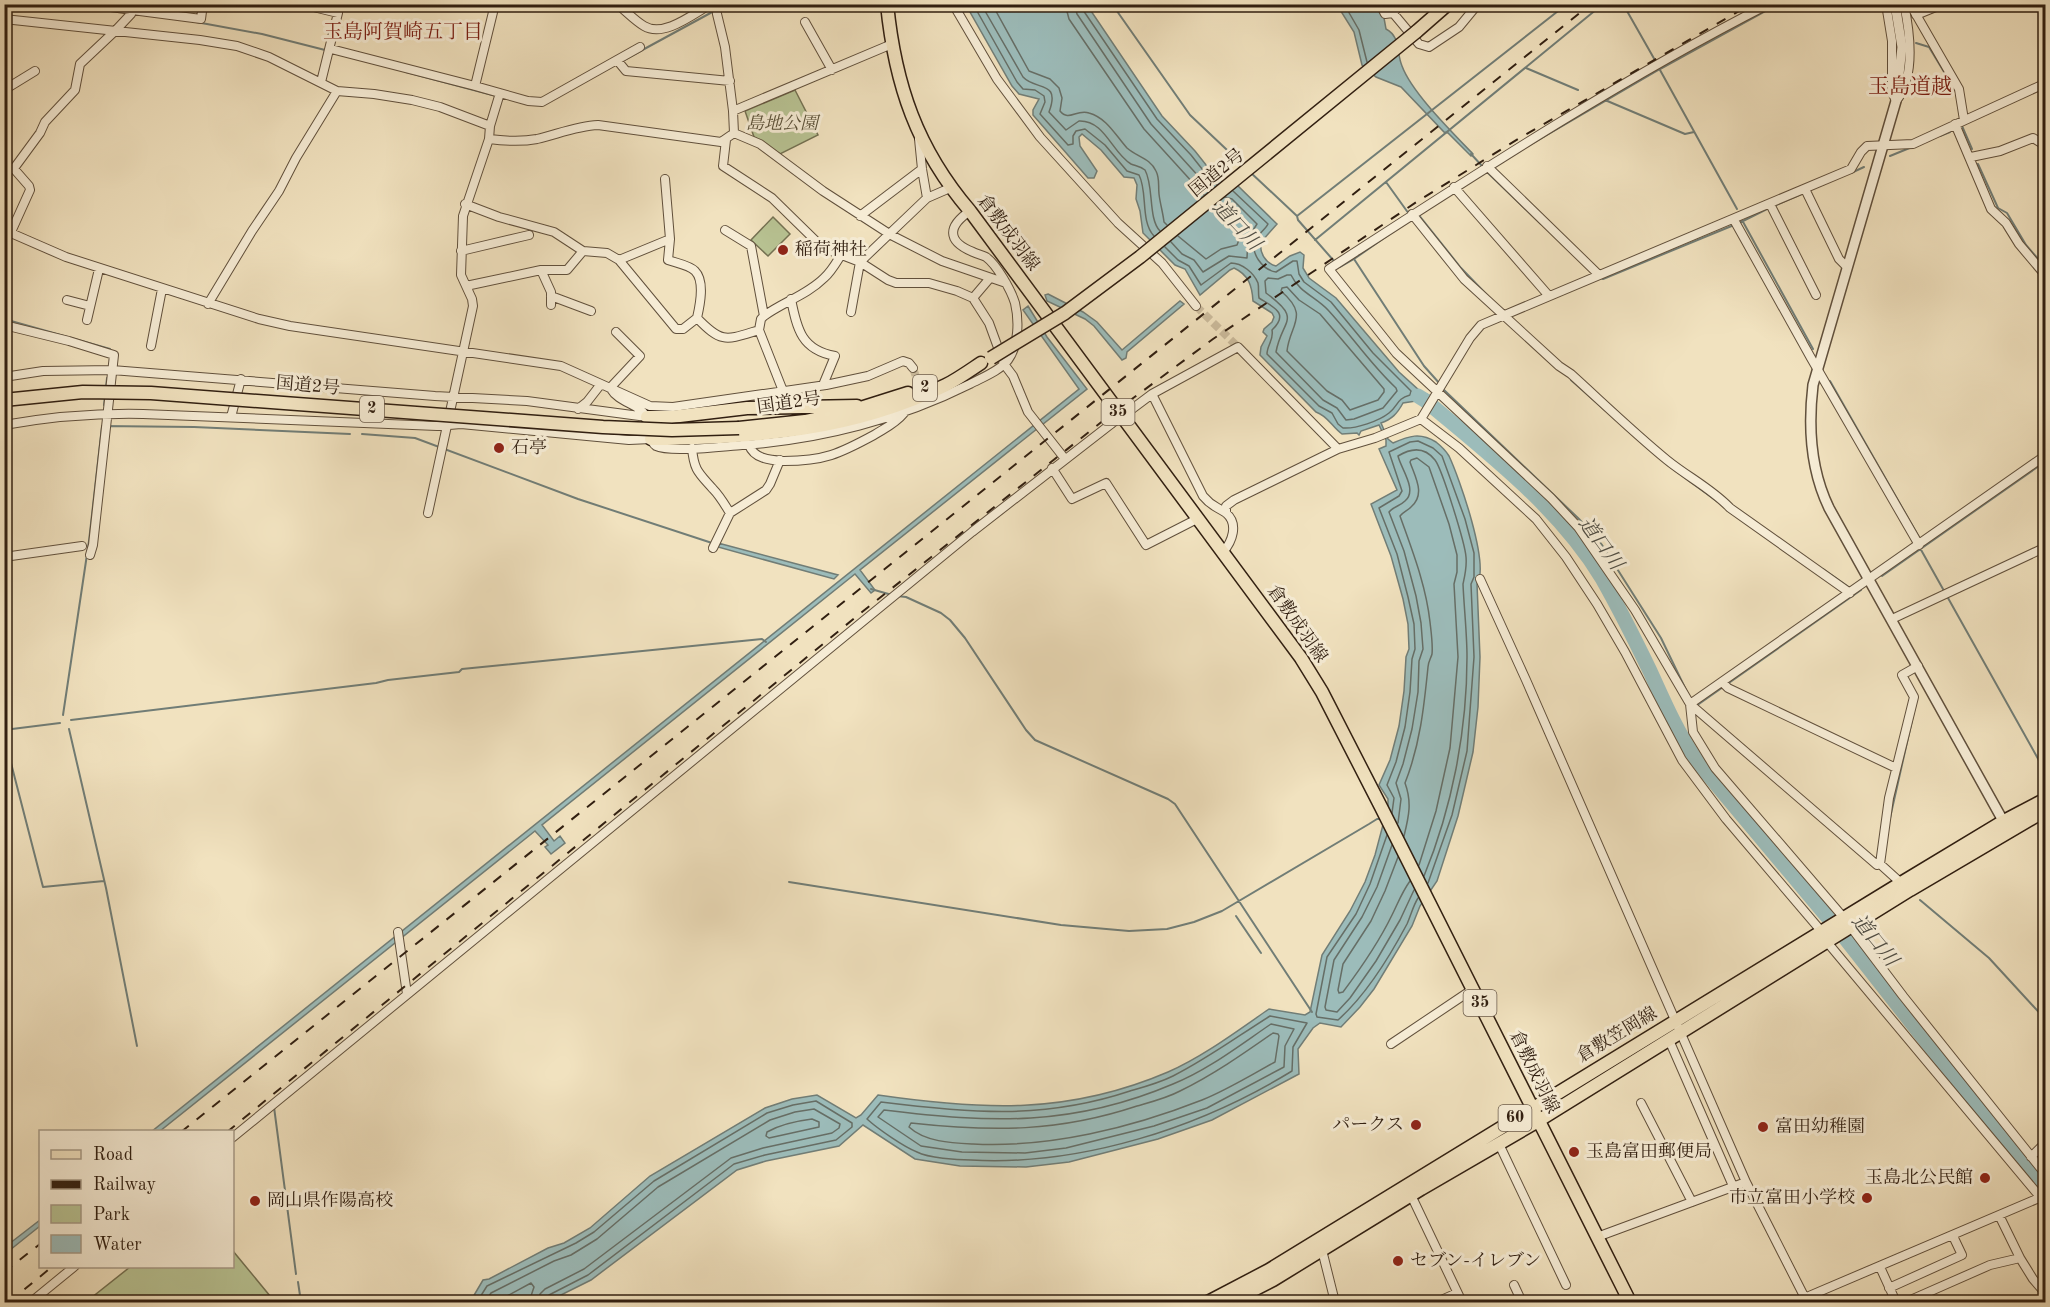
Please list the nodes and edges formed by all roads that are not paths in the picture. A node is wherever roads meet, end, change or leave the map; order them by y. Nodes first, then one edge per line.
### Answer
1 (90, 4) edge
2 (203, 4) edge
3 (301, 4) edge
4 (495, 4) edge
5 (617, 4) edge
6 (711, 4) edge
7 (887, 4) edge
8 (953, 4) edge
9 (1380, 4) edge
10 (1401, 4) edge
11 (1478, 4) edge
12 (1768, 4) edge
13 (1886, 4) edge
14 (1895, 4) edge
15 (1904, 4) edge
16 (1910, 4) edge
17 (1943, 4) edge
18 (1444, 7) edge
19 (132, 12) junction
20 (717, 14) dead end
21 (1393, 14) junction
22 (1916, 15) junction
23 (4, 19) edge
24 (805, 22) dead end
25 (115, 31) junction
26 (892, 44) junction
27 (640, 46) dead end
28 (331, 49) junction
29 (618, 62) junction
30 (832, 70) junction
31 (35, 71) dead end
32 (730, 81) junction
33 (321, 82) junction
34 (2046, 83) edge
35 (475, 86) junction
36 (4, 90) edge
37 (338, 91) junction
38 (499, 95) junction
39 (1896, 101) junction
40 (733, 111) junction
41 (1964, 120) junction
42 (1956, 124) junction
43 (490, 126) junction
44 (918, 131) junction
45 (734, 133) junction
46 (489, 139) junction
47 (726, 140) junction
48 (1884, 144) junction
49 (2046, 146) edge
50 (1971, 157) junction
51 (1487, 168) junction
52 (922, 169) junction
53 (665, 179) dead end
54 (950, 188) junction
55 (1455, 189) junction
56 (1806, 191) junction
57 (927, 198) junction
58 (465, 204) junction
59 (1771, 206) junction
60 (970, 211) junction
61 (860, 216) junction
62 (1413, 216) junction
63 (1736, 223) junction
64 (725, 230) dead end
65 (8, 231) edge
66 (889, 234) junction
67 (529, 235) dead end
68 (670, 239) junction
69 (461, 251) junction
70 (583, 251) junction
71 (841, 255) junction
72 (619, 260) junction
73 (860, 262) junction
74 (1847, 267) junction
75 (99, 269) junction
76 (541, 270) junction
77 (1599, 275) junction
78 (2046, 276) edge
79 (990, 278) junction
80 (1006, 283) junction
81 (466, 286) junction
82 (162, 289) junction
83 (1816, 295) dead end
84 (551, 296) junction
85 (1549, 296) junction
86 (973, 298) junction
87 (791, 299) junction
88 (67, 300) dead end
89 (208, 304) junction
90 (551, 305) dead end
91 (90, 306) junction
92 (1196, 306) tunnel mouth
93 (591, 311) dead end
94 (851, 312) dead end
95 (1505, 314) junction
96 (764, 316) junction
97 (697, 318) junction
98 (87, 320) dead end
99 (4, 325) edge
100 (759, 330) junction
101 (616, 332) dead end
102 (151, 346) dead end
103 (462, 351) junction
104 (986, 361) junction
105 (1004, 364) junction
106 (914, 368) dead end
107 (1817, 368) junction
108 (112, 370) junction
109 (4, 377) edge
110 (241, 379) junction
111 (601, 384) junction
112 (823, 385) junction
113 (610, 388) junction
114 (1441, 389) junction
115 (783, 391) junction
116 (1152, 393) junction
117 (453, 396) junction
118 (4, 400) edge
119 (867, 407) junction
120 (578, 409) junction
121 (905, 412) junction
122 (1423, 416) junction
123 (231, 417) junction
124 (647, 417) junction
125 (107, 422) junction
126 (4, 425) edge
127 (446, 425) junction
128 (651, 440) junction
129 (749, 445) junction
130 (692, 448) junction
131 (1338, 449) junction
132 (2046, 455) edge
133 (1065, 459) junction
134 (780, 460) junction
135 (1052, 468) junction
136 (428, 513) dead end
137 (730, 513) junction
138 (1226, 513) junction
139 (1197, 519) junction
140 (714, 545) dead end
141 (1918, 545) junction
142 (82, 546) dead end
143 (2046, 548) edge
144 (1222, 552) junction
145 (90, 555) dead end
146 (4, 557) edge
147 (1480, 579) dead end
148 (1869, 580) junction
149 (1852, 592) junction
150 (1892, 619) junction
151 (1918, 666) junction
152 (1724, 684) junction
153 (1692, 703) junction
154 (1896, 770) junction
155 (2046, 799) edge
156 (2046, 810) edge
157 (2006, 826) junction
158 (1882, 866) junction
159 (1901, 883) junction
160 (1847, 922) junction
161 (398, 935) dead end
162 (1825, 937) junction
163 (1473, 989) junction
164 (407, 994) junction
165 (1678, 1027) junction
166 (1669, 1040) junction
167 (1391, 1044) dead end
168 (1641, 1103) dead end
169 (1532, 1108) junction
170 (1538, 1121) junction
171 (234, 1135) edge
172 (2046, 1142) edge
173 (1499, 1144) junction
174 (2031, 1157) junction
175 (2046, 1175) edge
176 (1746, 1182) junction
177 (1733, 1186) junction
178 (1409, 1191) junction
179 (2043, 1199) edge
180 (1692, 1202) junction
181 (1999, 1215) junction
182 (1953, 1236) junction
183 (1597, 1238) junction
184 (1322, 1250) junction
185 (2020, 1258) junction
186 (1880, 1267) junction
187 (73, 1268) edge
188 (1514, 1285) dead end
189 (1566, 1285) dead end
190 (1889, 1288) junction
191 (1457, 1293) junction
192 (2046, 1294) edge
193 (1805, 1298) junction
194 (31, 1302) edge
195 (1208, 1302) edge
196 (1230, 1302) edge
197 (1335, 1302) edge
198 (1437, 1302) edge
199 (1462, 1302) edge
200 (1522, 1302) edge
201 (1630, 1302) edge
202 (1795, 1302) edge
203 (1896, 1302) edge
204 (1906, 1302) edge

1 - 19 street
2 - 19 street
3 - 28 street
4 - 35 street
5 - 6 street
7 - 26 main road, 倉敷成羽線 / 35
8 - 92 street
9 - 21 street
10 - 21 street
11 - 21 street
12 - 51 street
13 - 39 street
14 - 39 street
15 - 39 street
16 - 22 street
17 - 22 street
18 - 104 main road, 国道2号 / 2, bridge
19 - 25 street
20 - 32 street
22 - 41 street
23 - 25 street
24 - 30 street
25 - 33 street
25 - 65 street
26 - 30 street
26 - 44 main road, 倉敷成羽線 / 35
27 - 29 street
28 - 33 street
28 - 35 street
29 - 32 street
29 - 38 street
30 - 40 street
31 - 36 street
32 - 40 street
33 - 37 street
34 - 41 street
35 - 38 street
37 - 43 street
37 - 89 street
38 - 43 street
39 - 48 street
40 - 45 street
41 - 42 street
42 - 48 street
42 - 50 street
43 - 46 street
44 - 52 street
44 - 54 main road, 倉敷成羽線 / 35
45 - 47 street
45 - 61 street
46 - 47 street
46 - 58 street
47 - 71 street
48 - 56 street
48 - 74 street
49 - 50 street
50 - 78 street
51 - 55 street
51 - 77 street
52 - 57 street
52 - 61 street
53 - 68 street
54 - 57 street
54 - 60 main road, 倉敷成羽線 / 35
55 - 62 street
55 - 85 street
56 - 59 street
56 - 74 street
57 - 66 street
58 - 69 street
58 - 70 street
59 - 63 street
59 - 83 street
60 - 80 street
60 - 139 main road, 倉敷成羽線 / 35
61 - 66 street
62 - 95 street
62 - 114 street
63 - 77 street
63 - 107 street
64 - 96 street
65 - 75 street
66 - 73 street
66 - 79 street
67 - 69 street
68 - 72 street
68 - 97 street
69 - 81 street
70 - 72 street
70 - 76 street
71 - 73 street
71 - 87 street
72 - 97 street
73 - 86 street
73 - 94 street
74 - 107 street
75 - 82 street
75 - 91 street
76 - 81 street
76 - 84 street
77 - 85 street
79 - 80 street
79 - 86 street
80 - 105 street
81 - 103 street
82 - 89 street
82 - 102 street
84 - 90 street
84 - 93 street
85 - 95 street
86 - 105 street
87 - 96 street
87 - 112 street
88 - 91 street
89 - 103 street
91 - 98 street
95 - 114 street
95 - 149 street
96 - 100 street
97 - 100 street
99 - 108 street
100 - 115 street
101 - 113 street
103 - 111 street
103 - 117 street
104 - 119 main road, 国道2号 / 2
104 - 128 main road
105 - 121 street
105 - 133 street
106 - 112 street
107 - 141 street
107 - 148 street
108 - 109 street
108 - 110 street
108 - 125 street
110 - 117 street
110 - 123 street
111 - 113 street
111 - 120 street
112 - 115 street
113 - 115 street
113 - 124 street
114 - 122 street
114 - 153 street
116 - 131 street
116 - 133 street, bridge
116 - 138 street
117 - 120 street
117 - 127 street
118 - 119 main road, 国道2号 / 2, bridge
119 - 124 main road
120 - 124 street
121 - 129 street
121 - 134 street
122 - 131 street
122 - 162 street
123 - 125 street
123 - 127 street
124 - 128 street
125 - 126 street
125 - 145 street
127 - 128 street
127 - 136 street
128 - 130 street
129 - 130 street
129 - 134 street
130 - 137 street
131 - 138 street
132 - 141 street
133 - 135 street
134 - 137 street
135 - 139 street
135 - 164 street
137 - 140 street
138 - 144 street
139 - 144 main road, 倉敷成羽線 / 35
141 - 148 street
142 - 146 street
143 - 150 street
144 - 163 main road, 倉敷成羽線 / 35
147 - 165 street
148 - 149 street
148 - 150 street
149 - 152 street
150 - 151 street
151 - 154 street
151 - 157 street
152 - 153 street
152 - 154 street
153 - 158 street
153 - 160 street
154 - 158 street
155 - 157 main road, 倉敷笠岡線 / 60
156 - 157 main road, 倉敷笠岡線 / 60
157 - 159 main road, 倉敷笠岡線 / 60
157 - 160 main road, 倉敷笠岡線 / 60
158 - 159 street
159 - 160 main road, 倉敷笠岡線 / 60
160 - 162 main road, 倉敷笠岡線 / 60
160 - 174 street
161 - 164 street
162 - 165 main road, 倉敷笠岡線 / 60
162 - 179 street
163 - 167 street
163 - 169 main road, 倉敷成羽線 / 35
164 - 171 street
165 - 166 main road, 倉敷笠岡線 / 60
165 - 169 main road, 倉敷笠岡線 / 60
165 - 176 street
166 - 170 main road, 倉敷笠岡線 / 60
166 - 177 street
168 - 180 street
169 - 170 main road, 倉敷成羽線 / 35
169 - 178 main road, 倉敷笠岡線 / 60
170 - 173 main road, 倉敷笠岡線 / 60
170 - 183 main road, 倉敷成羽線 / 35
172 - 174 street
173 - 178 main road, 倉敷笠岡線 / 60
173 - 189 street
174 - 175 street
176 - 177 street
176 - 193 street
177 - 180 street
178 - 184 main road, 倉敷笠岡線 / 60
178 - 191 street
178 - 195 main road, 倉敷笠岡線 / 60
179 - 181 street
180 - 183 street
181 - 182 street
181 - 185 street
182 - 186 street
182 - 190 street
183 - 201 main road, 倉敷成羽線 / 35
184 - 196 main road, 倉敷笠岡線 / 60
184 - 197 street
185 - 192 street
185 - 204 street
186 - 190 street
186 - 193 street
187 - 194 street
188 - 200 street
190 - 203 street
191 - 198 street
191 - 199 street
193 - 202 street

